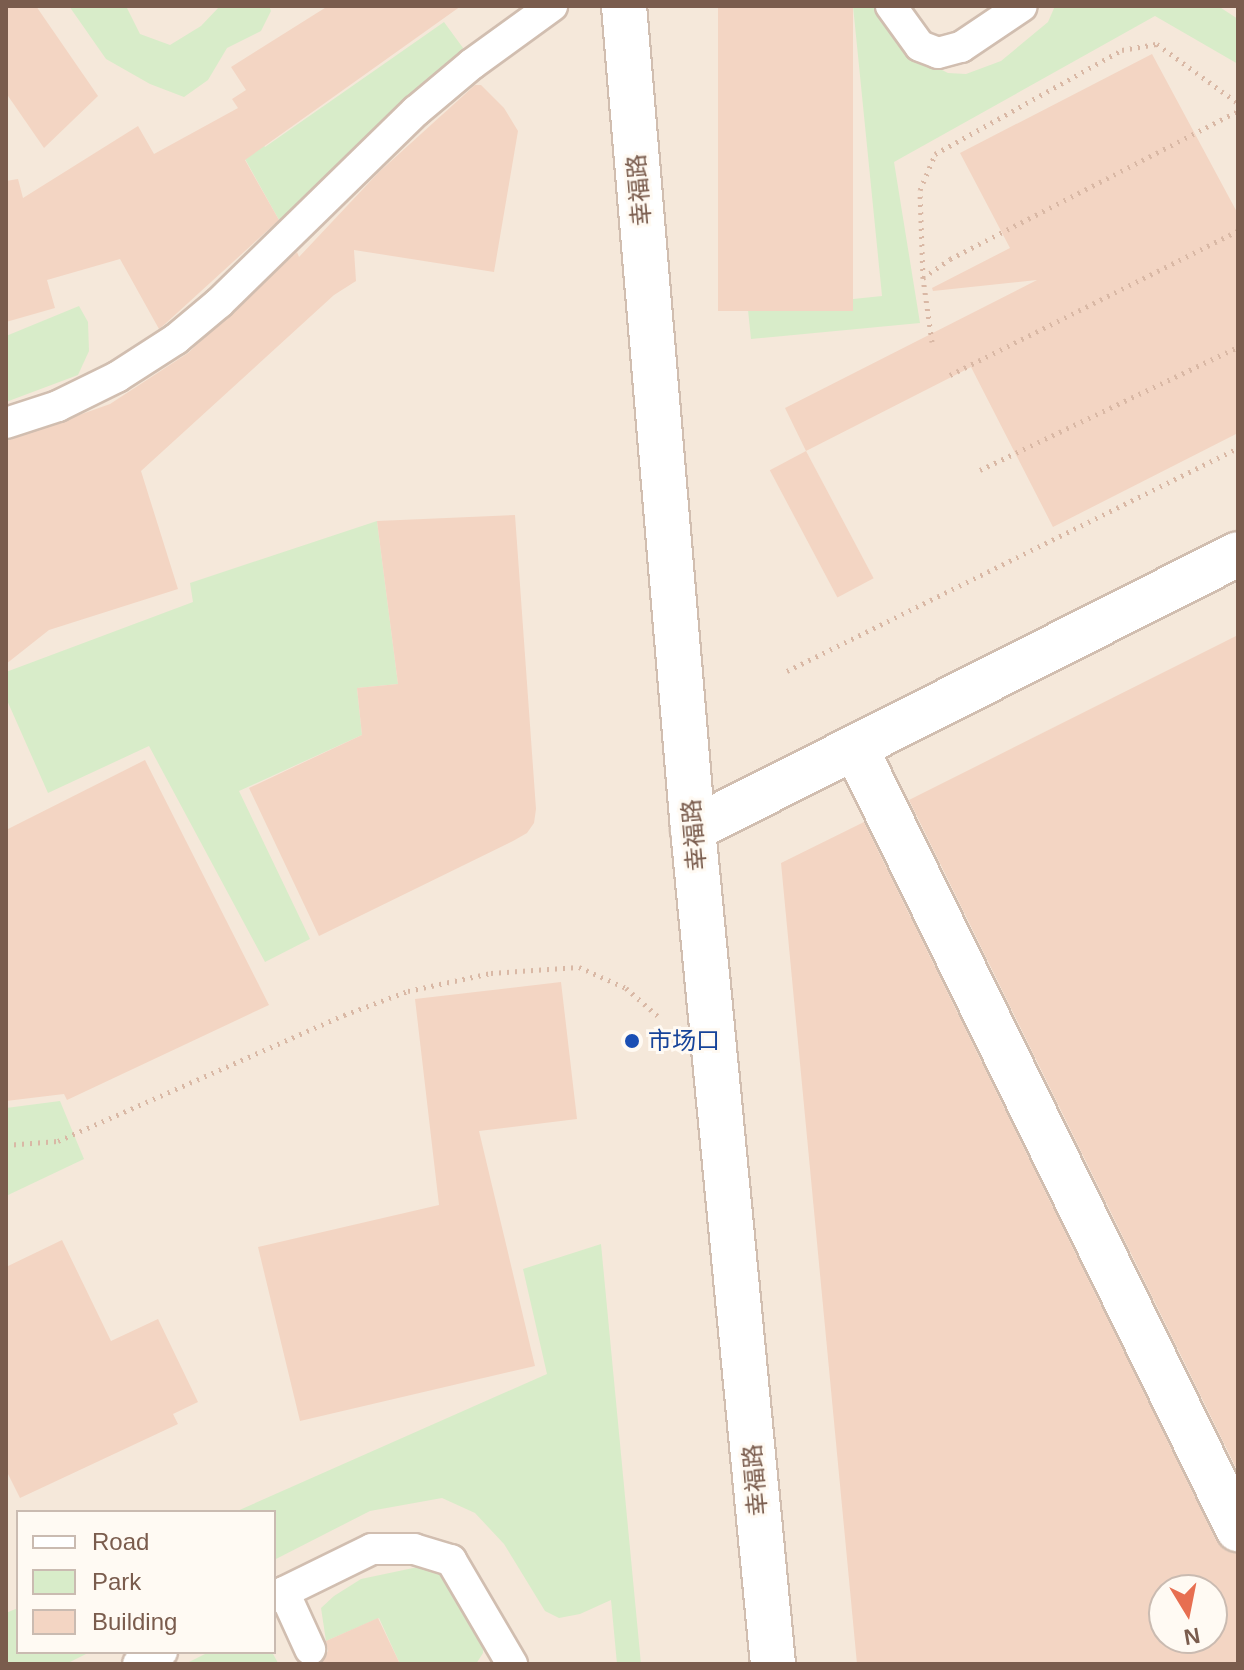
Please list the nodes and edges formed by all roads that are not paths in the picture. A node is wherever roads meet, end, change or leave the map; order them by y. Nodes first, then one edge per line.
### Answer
1 (552, 6) edge
2 (624, 6) edge
3 (891, 6) edge
4 (1022, 6) edge
5 (6, 423) edge
6 (1238, 554) edge
7 (855, 747) junction
8 (693, 829) junction
9 (1238, 1529) edge
10 (279, 1594) edge
11 (310, 1649) dead end
12 (158, 1654) edge
13 (138, 1664) edge
14 (512, 1664) edge
15 (773, 1664) edge

1 - 5 lane
2 - 8 main road, 幸福路
3 - 4 lane
6 - 7 main road
7 - 8 main road
7 - 9 main road
8 - 15 main road, 幸福路
10 - 11 lane
10 - 14 lane
12 - 13 lane

